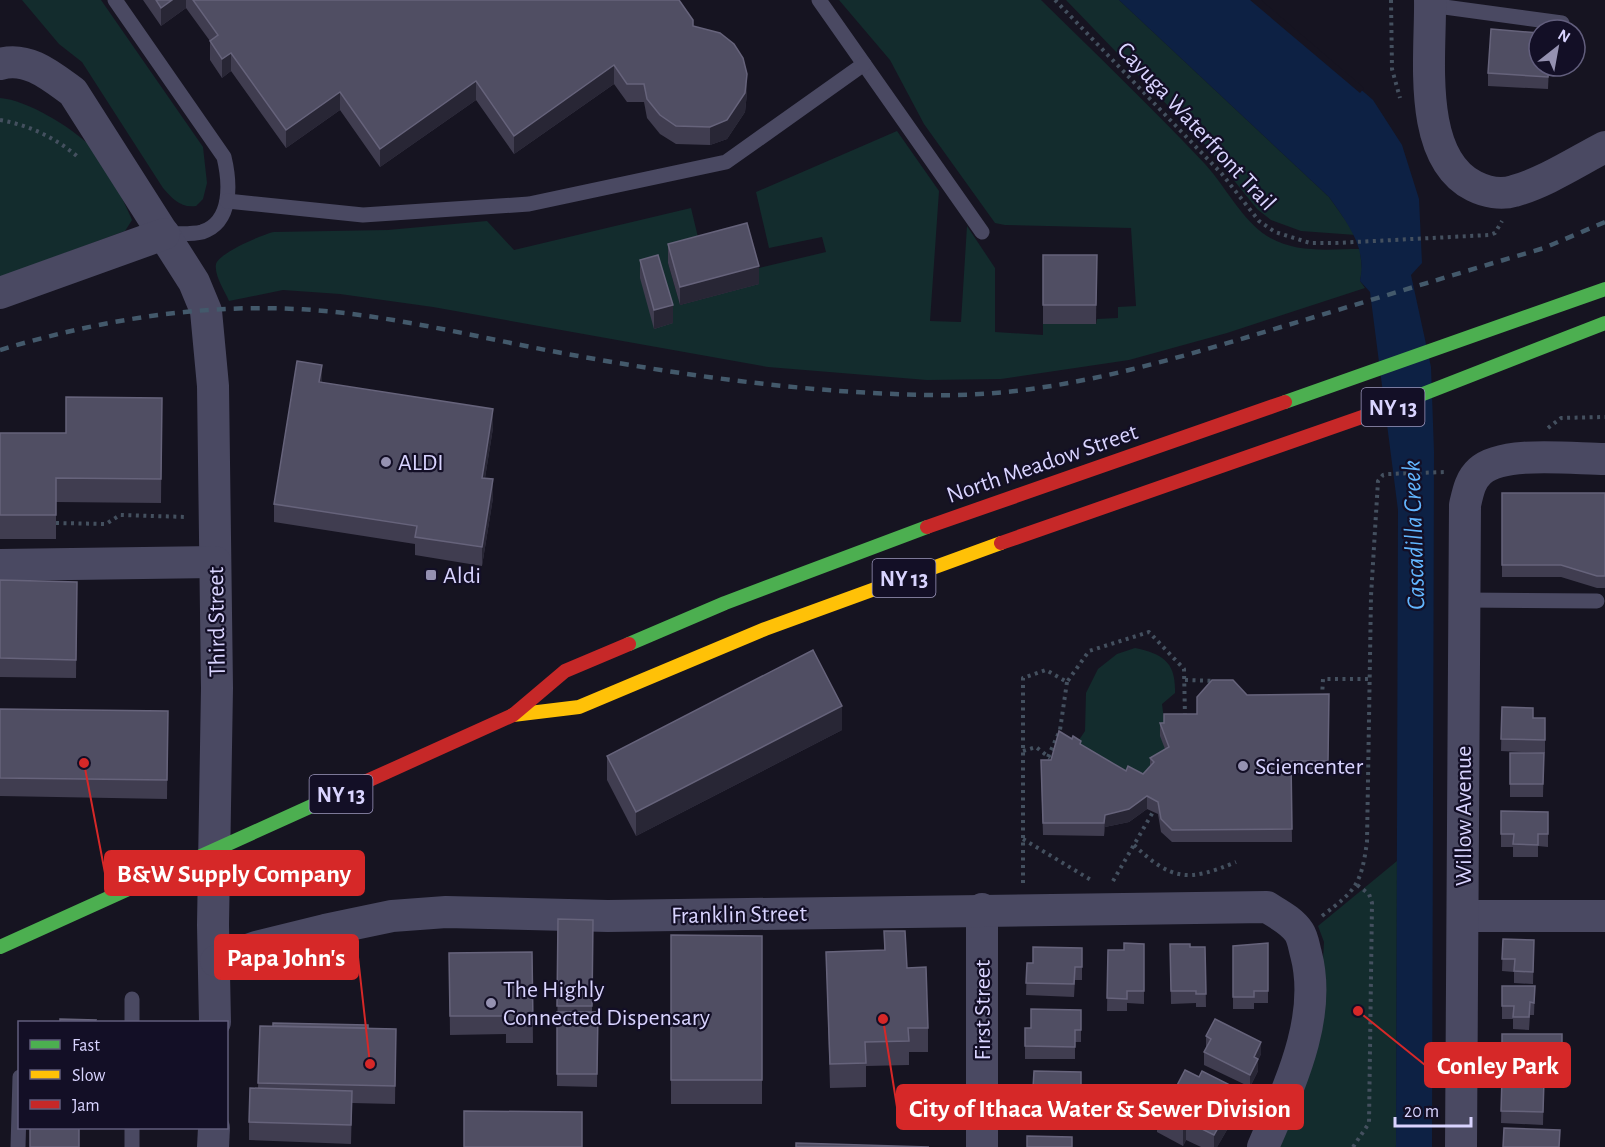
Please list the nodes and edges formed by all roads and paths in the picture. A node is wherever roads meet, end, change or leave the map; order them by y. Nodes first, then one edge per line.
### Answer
1 (115, 0) edge
2 (819, 0) edge
3 (1055, 0) edge
4 (1430, 2) edge
5 (1531, 18) edge
6 (0, 64) edge
7 (864, 64) junction
8 (0, 120) edge
9 (1605, 147) edge
10 (84, 163) dead end
11 (227, 201) junction
12 (1503, 219) dead end
13 (982, 232) dead end
14 (164, 234) junction
15 (1605, 289) edge
16 (0, 293) edge
17 (1605, 323) edge
18 (1605, 417) edge
19 (1540, 433) dead end
20 (1605, 459) edge
21 (1436, 473) dead end
22 (189, 517) dead end
23 (56, 523) edge
24 (214, 562) junction
25 (0, 565) edge
26 (1464, 600) junction
27 (1597, 602) dead end
28 (1370, 679) junction
29 (1185, 680) junction
30 (1217, 681) edge
31 (1067, 682) junction
32 (1312, 702) edge
33 (513, 715) junction
34 (1185, 726) edge
35 (1023, 751) junction
36 (1153, 812) edge
37 (1023, 838) junction
38 (1134, 845) junction
39 (215, 852) junction
40 (1236, 862) dead end
41 (1097, 883) dead end
42 (1112, 883) dead end
43 (1023, 884) dead end
44 (1357, 885) junction
45 (982, 909) junction
46 (1463, 916) junction
47 (1605, 916) edge
48 (1301, 934) junction
49 (0, 947) edge
50 (216, 961) junction
51 (132, 999) dead end
52 (132, 1021) edge
53 (215, 1021) edge
54 (19, 1129) edge
55 (132, 1129) edge
56 (214, 1129) edge
57 (18, 1147) edge
58 (132, 1147) edge
59 (213, 1147) edge
60 (982, 1147) edge
61 (1263, 1147) edge
62 (1353, 1147) edge
63 (1461, 1147) edge

1 - 11 lane
2 - 7 lane
3 - 12 path, Cayuga Waterfront Trail
4 - 5 lane
4 - 9 street
6 - 14 street, Third Street
7 - 11 lane
7 - 13 lane
8 - 10 path
11 - 14 lane
14 - 16 street
14 - 24 street, Third Street
15 - 33 highway, North Meadow Street / NY 13
17 - 33 highway, North Meadow Street / NY 13
18 - 19 path
20 - 26 street, Willow Avenue
21 - 28 path
22 - 23 path
24 - 25 street
24 - 39 street, Third Street
26 - 27 lane
26 - 46 street, Willow Avenue
28 - 32 path
28 - 44 path
29 - 30 path
29 - 31 path
29 - 34 path
31 - 35 path
31 - 35 path
33 - 39 highway, North Meadow Street / NY 13
35 - 37 path
36 - 38 path
37 - 41 path
37 - 43 path
38 - 40 path
38 - 42 path
39 - 49 highway, North Meadow Street / NY 13
39 - 50 street, Third Street
44 - 48 path
44 - 62 path
45 - 48 street, Franklin Street
45 - 50 street, Franklin Street
45 - 60 street, First Street
46 - 47 street
46 - 63 street, Willow Avenue
48 - 61 street
50 - 53 street, Third Street
51 - 52 lane
54 - 57 lane
55 - 58 lane
56 - 59 street

